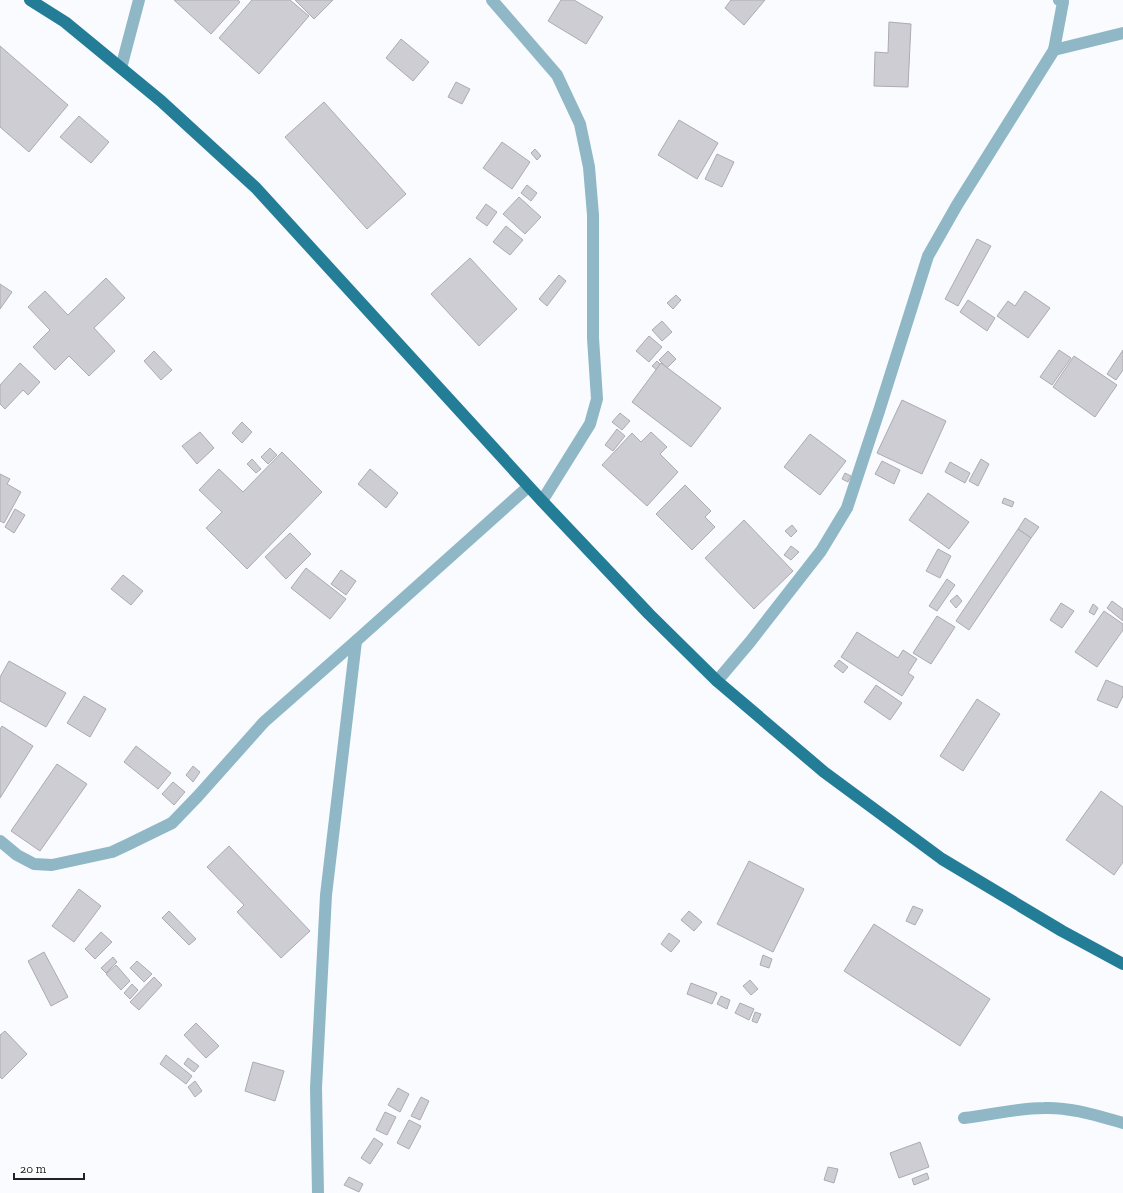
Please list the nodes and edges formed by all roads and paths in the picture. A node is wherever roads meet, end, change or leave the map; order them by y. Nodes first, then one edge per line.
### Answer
1 (30, 0) edge
2 (139, 0) edge
3 (492, 0) edge
4 (1062, 1) edge
5 (1123, 33) edge
6 (1054, 50) junction
7 (121, 68) junction
8 (528, 487) junction
9 (542, 501) junction
10 (356, 641) junction
11 (717, 681) junction
12 (0, 841) edge
13 (1123, 964) edge
14 (964, 1118) dead end
15 (1123, 1123) edge
16 (318, 1193) edge

1 - 7 main road
2 - 7 street
3 - 9 street
4 - 6 street
5 - 6 street
6 - 11 street
7 - 8 main road
8 - 9 main road
8 - 10 street
9 - 11 main road
10 - 12 street
10 - 16 street
11 - 13 main road
14 - 15 street

